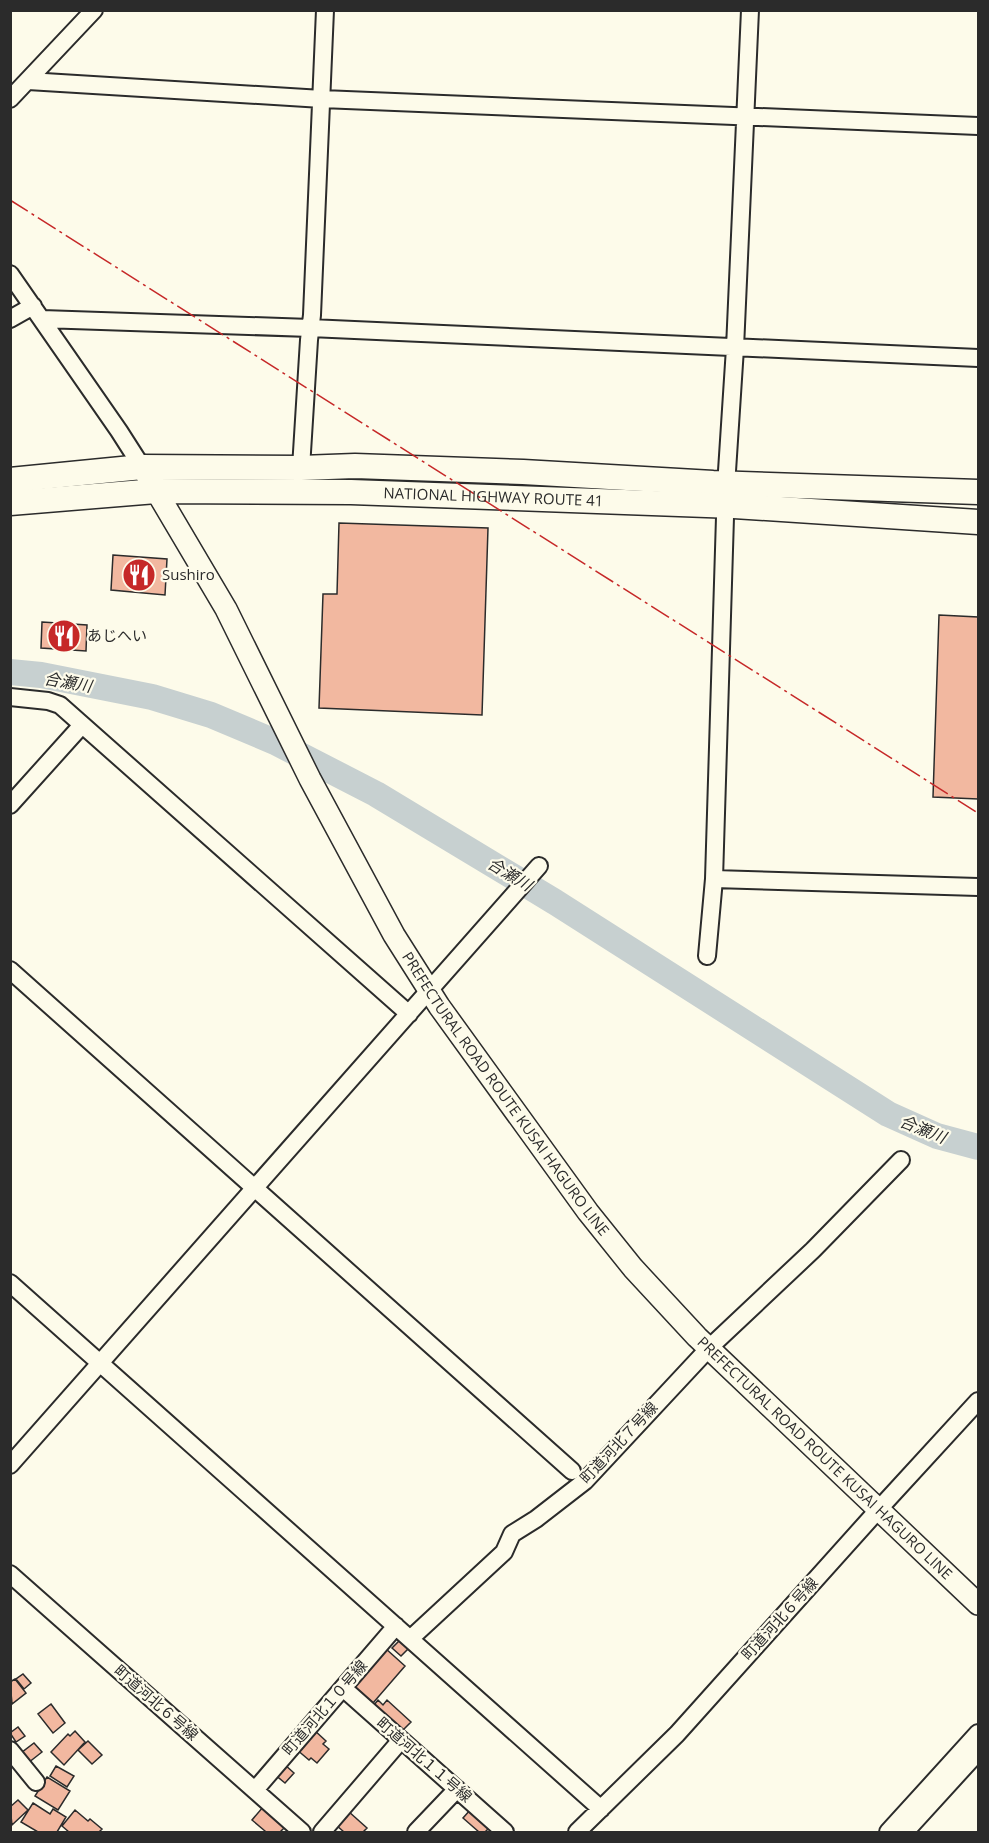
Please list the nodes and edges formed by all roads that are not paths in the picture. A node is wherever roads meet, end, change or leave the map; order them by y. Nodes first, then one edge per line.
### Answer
1 (94, 10) edge
2 (325, 10) edge
3 (750, 10) edge
4 (28, 81) junction
5 (10, 99) edge
6 (321, 99) junction
7 (746, 115) junction
8 (978, 126) edge
9 (10, 274) edge
10 (38, 313) junction
11 (10, 319) edge
12 (310, 328) junction
13 (735, 348) junction
14 (978, 358) edge
15 (142, 467) junction
16 (301, 468) junction
17 (728, 471) dead end
18 (10, 480) edge
19 (156, 491) junction
20 (978, 492) edge
21 (10, 503) edge
22 (725, 517) dead end
23 (978, 522) edge
24 (10, 697) edge
25 (82, 724) junction
26 (10, 805) edge
27 (539, 866) dead end
28 (714, 879) junction
29 (978, 887) edge
30 (707, 956) dead end
31 (10, 970) edge
32 (429, 991) junction
33 (409, 1014) junction
34 (901, 1160) dead end
35 (254, 1189) junction
36 (10, 1283) edge
37 (709, 1348) junction
38 (100, 1363) junction
39 (978, 1401) edge
40 (10, 1465) edge
41 (572, 1471) dead end
42 (878, 1510) junction
43 (10, 1574) edge
44 (978, 1604) edge
45 (396, 1626) junction
46 (410, 1639) junction
47 (343, 1688) junction
48 (978, 1733) edge
49 (401, 1740) junction
50 (10, 1750) edge
51 (978, 1752) edge
52 (36, 1782) dead end
53 (457, 1789) junction
54 (255, 1790) junction
55 (601, 1809) junction
56 (587, 1829) edge
57 (302, 1833) edge
58 (322, 1833) edge
59 (416, 1833) edge
60 (506, 1833) edge
61 (888, 1833) edge
62 (905, 1833) edge

1 - 4 street
2 - 6 street
3 - 7 street
4 - 5 street
4 - 6 street
6 - 7 street
6 - 12 street
7 - 8 street
7 - 13 street
9 - 10 street
10 - 11 street
10 - 12 street
10 - 15 street
12 - 13 street
12 - 16 street
13 - 14 street
13 - 17 street
15 - 16 highway, NATIONAL HIGHWAY ROUTE 41
15 - 18 highway, NATIONAL HIGHWAY ROUTE 41
15 - 19 main road, PREFECTURAL ROAD ROUTE KUSAI HAGURO LINE
16 - 20 highway, NATIONAL HIGHWAY ROUTE 41
19 - 21 highway, NATIONAL HIGHWAY ROUTE 41
19 - 23 highway, NATIONAL HIGHWAY ROUTE 41
19 - 32 main road, PREFECTURAL ROAD ROUTE KUSAI HAGURO LINE
22 - 28 street
24 - 25 street
25 - 26 street
25 - 33 street
27 - 32 street
28 - 29 street
28 - 30 street
31 - 35 street
32 - 33 street
32 - 37 main road, PREFECTURAL ROAD ROUTE KUSAI HAGURO LINE
33 - 35 street
34 - 37 street, 町道河北７号線
35 - 38 street
35 - 41 street
36 - 38 street
37 - 42 main road, PREFECTURAL ROAD ROUTE KUSAI HAGURO LINE
37 - 46 street, 町道河北７号線
38 - 40 street
38 - 45 street
39 - 42 street, 町道河北６号線
42 - 44 main road, PREFECTURAL ROAD ROUTE KUSAI HAGURO LINE
42 - 55 street, 町道河北６号線
43 - 54 street, 町道河北６号線
45 - 46 street
45 - 47 street, 町道河北１０号線
46 - 55 street
47 - 49 street, 町道河北１１号線
47 - 54 street, 町道河北１０号線
48 - 61 street
49 - 53 street, 町道河北１１号線
49 - 58 street
50 - 52 street
51 - 62 street
53 - 59 street
53 - 60 street, 町道河北１１号線
54 - 57 street, 町道河北６号線
55 - 56 street, 町道河北６号線

